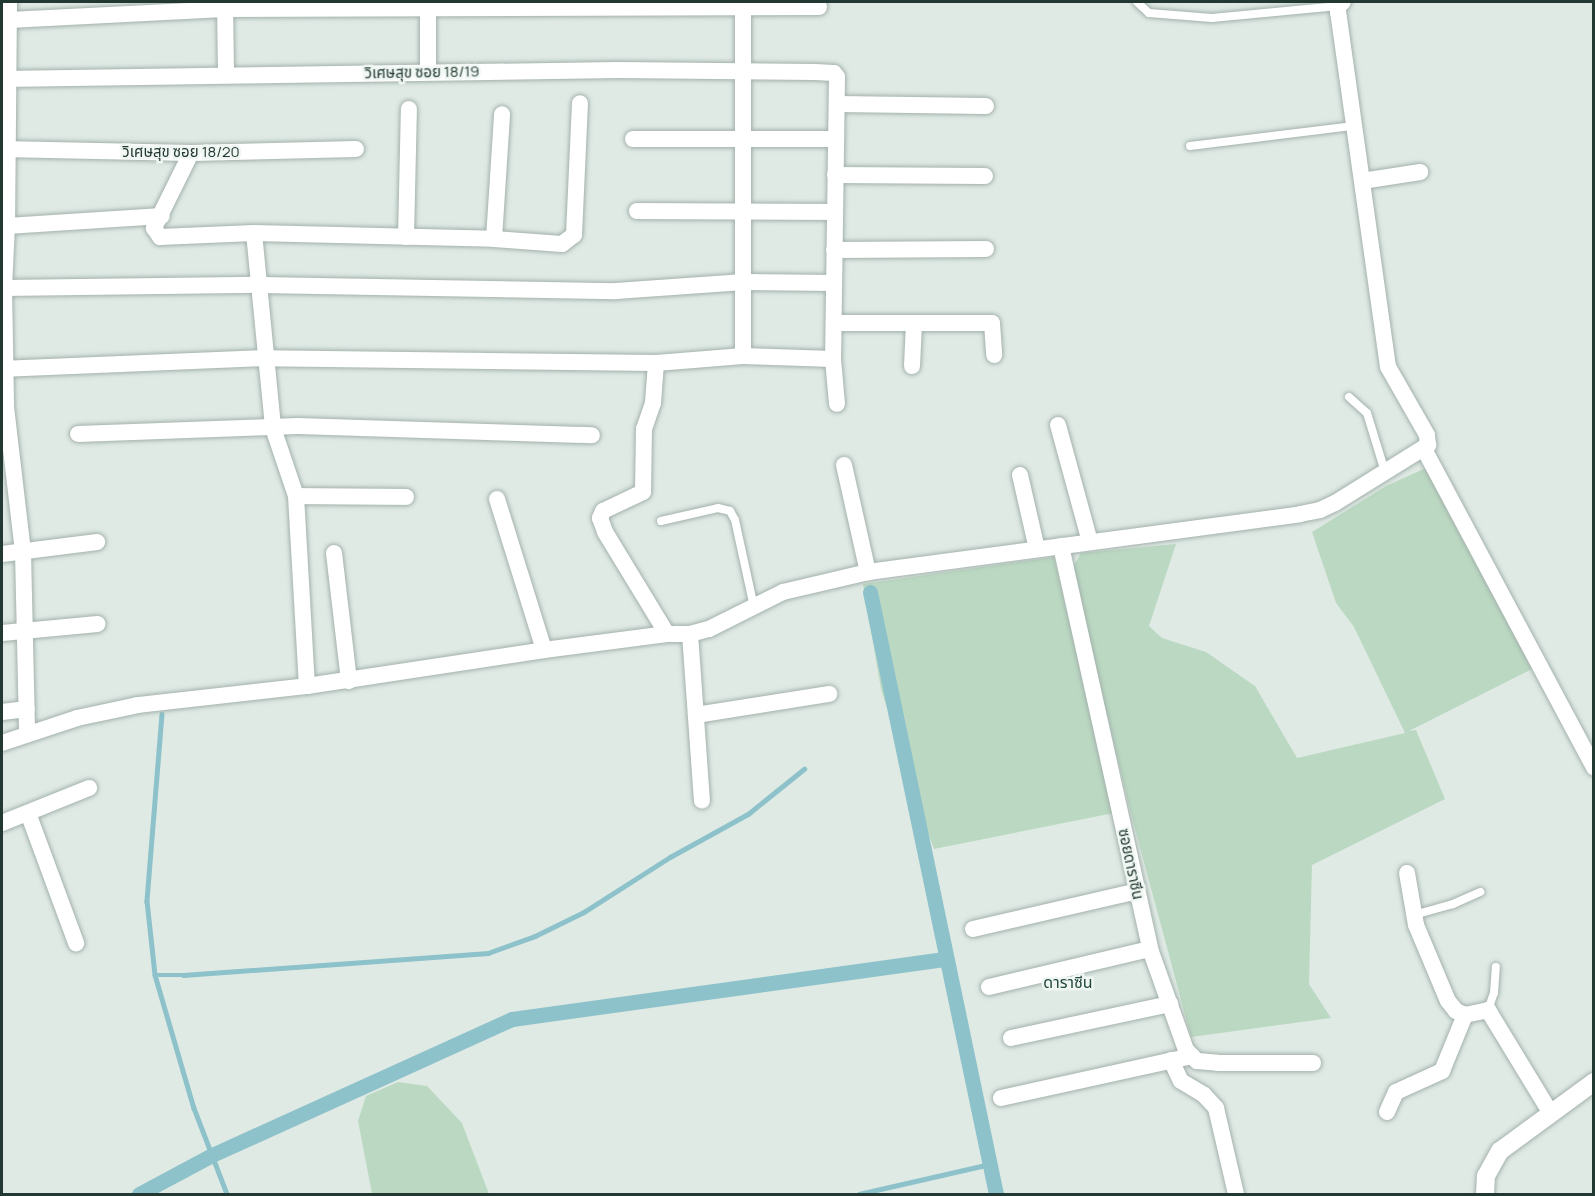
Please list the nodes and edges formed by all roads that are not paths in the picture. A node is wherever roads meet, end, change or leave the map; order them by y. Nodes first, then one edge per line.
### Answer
1 (9, 2) edge
2 (1137, 2) edge
3 (1340, 4) edge
4 (224, 5) edge
5 (428, 5) edge
6 (743, 5) edge
7 (819, 7) dead end
8 (9, 20) junction
9 (742, 71) junction
10 (428, 72) junction
11 (226, 74) junction
12 (5, 79) edge
13 (580, 103) dead end
14 (837, 104) junction
15 (986, 106) dead end
16 (409, 109) dead end
17 (502, 114) dead end
18 (1354, 126) junction
19 (633, 139) dead end
20 (836, 139) junction
21 (745, 140) junction
22 (1190, 146) dead end
23 (4, 149) edge
24 (356, 149) dead end
25 (191, 153) junction
26 (1420, 172) dead end
27 (835, 176) junction
28 (985, 176) dead end
29 (1362, 181) junction
30 (638, 211) dead end
31 (744, 211) junction
32 (833, 212) junction
33 (162, 216) junction
34 (5, 220) edge
35 (254, 233) junction
36 (406, 237) junction
37 (494, 239) junction
38 (986, 249) dead end
39 (834, 250) junction
40 (744, 282) junction
41 (834, 283) junction
42 (260, 285) junction
43 (3, 288) edge
44 (834, 323) junction
45 (914, 324) junction
46 (994, 355) dead end
47 (743, 356) junction
48 (265, 358) junction
49 (833, 359) junction
50 (656, 363) junction
51 (912, 366) dead end
52 (6, 369) junction
53 (1349, 397) dead end
54 (837, 404) dead end
55 (4, 407) edge
56 (1058, 424) dead end
57 (273, 428) junction
58 (78, 434) dead end
59 (592, 435) dead end
60 (1424, 448) junction
61 (844, 465) dead end
62 (1386, 473) junction
63 (1020, 475) dead end
64 (8, 486) edge
65 (296, 496) junction
66 (406, 497) dead end
67 (497, 499) dead end
68 (662, 521) dead end
69 (97, 542) dead end
70 (1090, 542) junction
71 (1061, 546) junction
72 (1037, 549) junction
73 (23, 552) junction
74 (334, 553) dead end
75 (2, 554) edge
76 (868, 572) junction
77 (754, 607) junction
78 (98, 624) dead end
79 (25, 631) junction
80 (2, 633) edge
81 (667, 634) junction
82 (690, 634) junction
83 (544, 650) junction
84 (349, 681) junction
85 (307, 686) junction
86 (829, 694) dead end
87 (27, 709) junction
88 (2, 712) edge
89 (696, 715) junction
90 (27, 733) junction
91 (2, 743) edge
92 (1593, 767) edge
93 (89, 788) dead end
94 (702, 801) dead end
95 (28, 813) junction
96 (2, 823) edge
97 (1407, 873) dead end
98 (1137, 891) junction
99 (1480, 892) dead end
100 (1414, 915) junction
101 (973, 929) dead end
102 (76, 943) dead end
103 (1150, 949) junction
104 (1496, 967) dead end
105 (989, 987) dead end
106 (1170, 1004) junction
107 (1488, 1010) junction
108 (1465, 1015) junction
109 (1011, 1038) dead end
110 (1192, 1056) junction
111 (1171, 1060) junction
112 (1313, 1063) dead end
113 (1593, 1082) edge
114 (1001, 1098) dead end
115 (1388, 1112) dead end
116 (1550, 1113) junction
117 (1236, 1194) edge
118 (1485, 1194) edge

1 - 8 street
2 - 3 lane
3 - 18 street
4 - 5 street
4 - 8 street
4 - 11 street
5 - 6 street
5 - 10 street
6 - 7 street
6 - 9 street
8 - 12 street
9 - 10 street, วิเศษสุข ซอย 18/19
9 - 14 street, วิเศษสุข ซอย 18/19
9 - 21 street
10 - 11 street, วิเศษสุข ซอย 18/19
11 - 12 street, วิเศษสุข ซอย 18/19
12 - 23 street
13 - 37 street
14 - 15 street
14 - 20 street
16 - 36 street
17 - 37 street
18 - 22 lane
18 - 29 street
19 - 21 street
20 - 21 street
20 - 27 street
21 - 31 street
23 - 25 street, วิเศษสุข ซอย 18/20
23 - 34 street
24 - 25 street, วิเศษสุข ซอย 18/20
25 - 33 street
26 - 29 street
27 - 28 street
27 - 32 street
29 - 60 street
30 - 31 street
31 - 32 street
31 - 40 street
32 - 39 street
33 - 34 street
33 - 35 street
34 - 43 street
35 - 36 street
35 - 42 street
36 - 37 street
38 - 39 street
39 - 41 street
40 - 41 street
40 - 42 street
40 - 47 street
41 - 44 street
42 - 43 street
42 - 48 street
43 - 52 street
44 - 45 street
44 - 49 street
45 - 46 street
45 - 51 street
47 - 49 street
47 - 50 street
48 - 50 street
48 - 52 street
48 - 57 street
49 - 54 street
50 - 81 street
52 - 55 street
53 - 62 lane
55 - 64 street
56 - 70 street
57 - 58 street
57 - 59 street
57 - 65 street
60 - 62 street
60 - 92 street
61 - 76 street
62 - 70 street
63 - 72 street
64 - 73 street
65 - 66 street
65 - 85 street
67 - 83 street
68 - 77 lane
69 - 73 street
70 - 71 street
71 - 72 street
71 - 98 street, ซอยดาราซีน
72 - 76 street
73 - 75 street
73 - 79 street
74 - 84 street
76 - 77 street
77 - 82 street
78 - 79 street
79 - 80 street
79 - 87 street
81 - 82 street
81 - 83 street
82 - 89 street
83 - 84 street
84 - 85 street
85 - 90 street
86 - 89 street
87 - 88 street
87 - 90 street
89 - 94 street
90 - 91 street
93 - 95 street
95 - 96 street
95 - 102 street
97 - 100 street
98 - 101 street
98 - 103 street, ซอยดาราซีน
99 - 100 lane
100 - 108 street
103 - 105 street
103 - 106 street, ซอยดาราซีน
104 - 107 lane
106 - 109 street
106 - 110 street, ซอยดาราซีน
107 - 108 street
107 - 116 street
108 - 115 street
110 - 111 street
110 - 112 street
111 - 114 street
111 - 117 street
113 - 116 street
116 - 118 street

